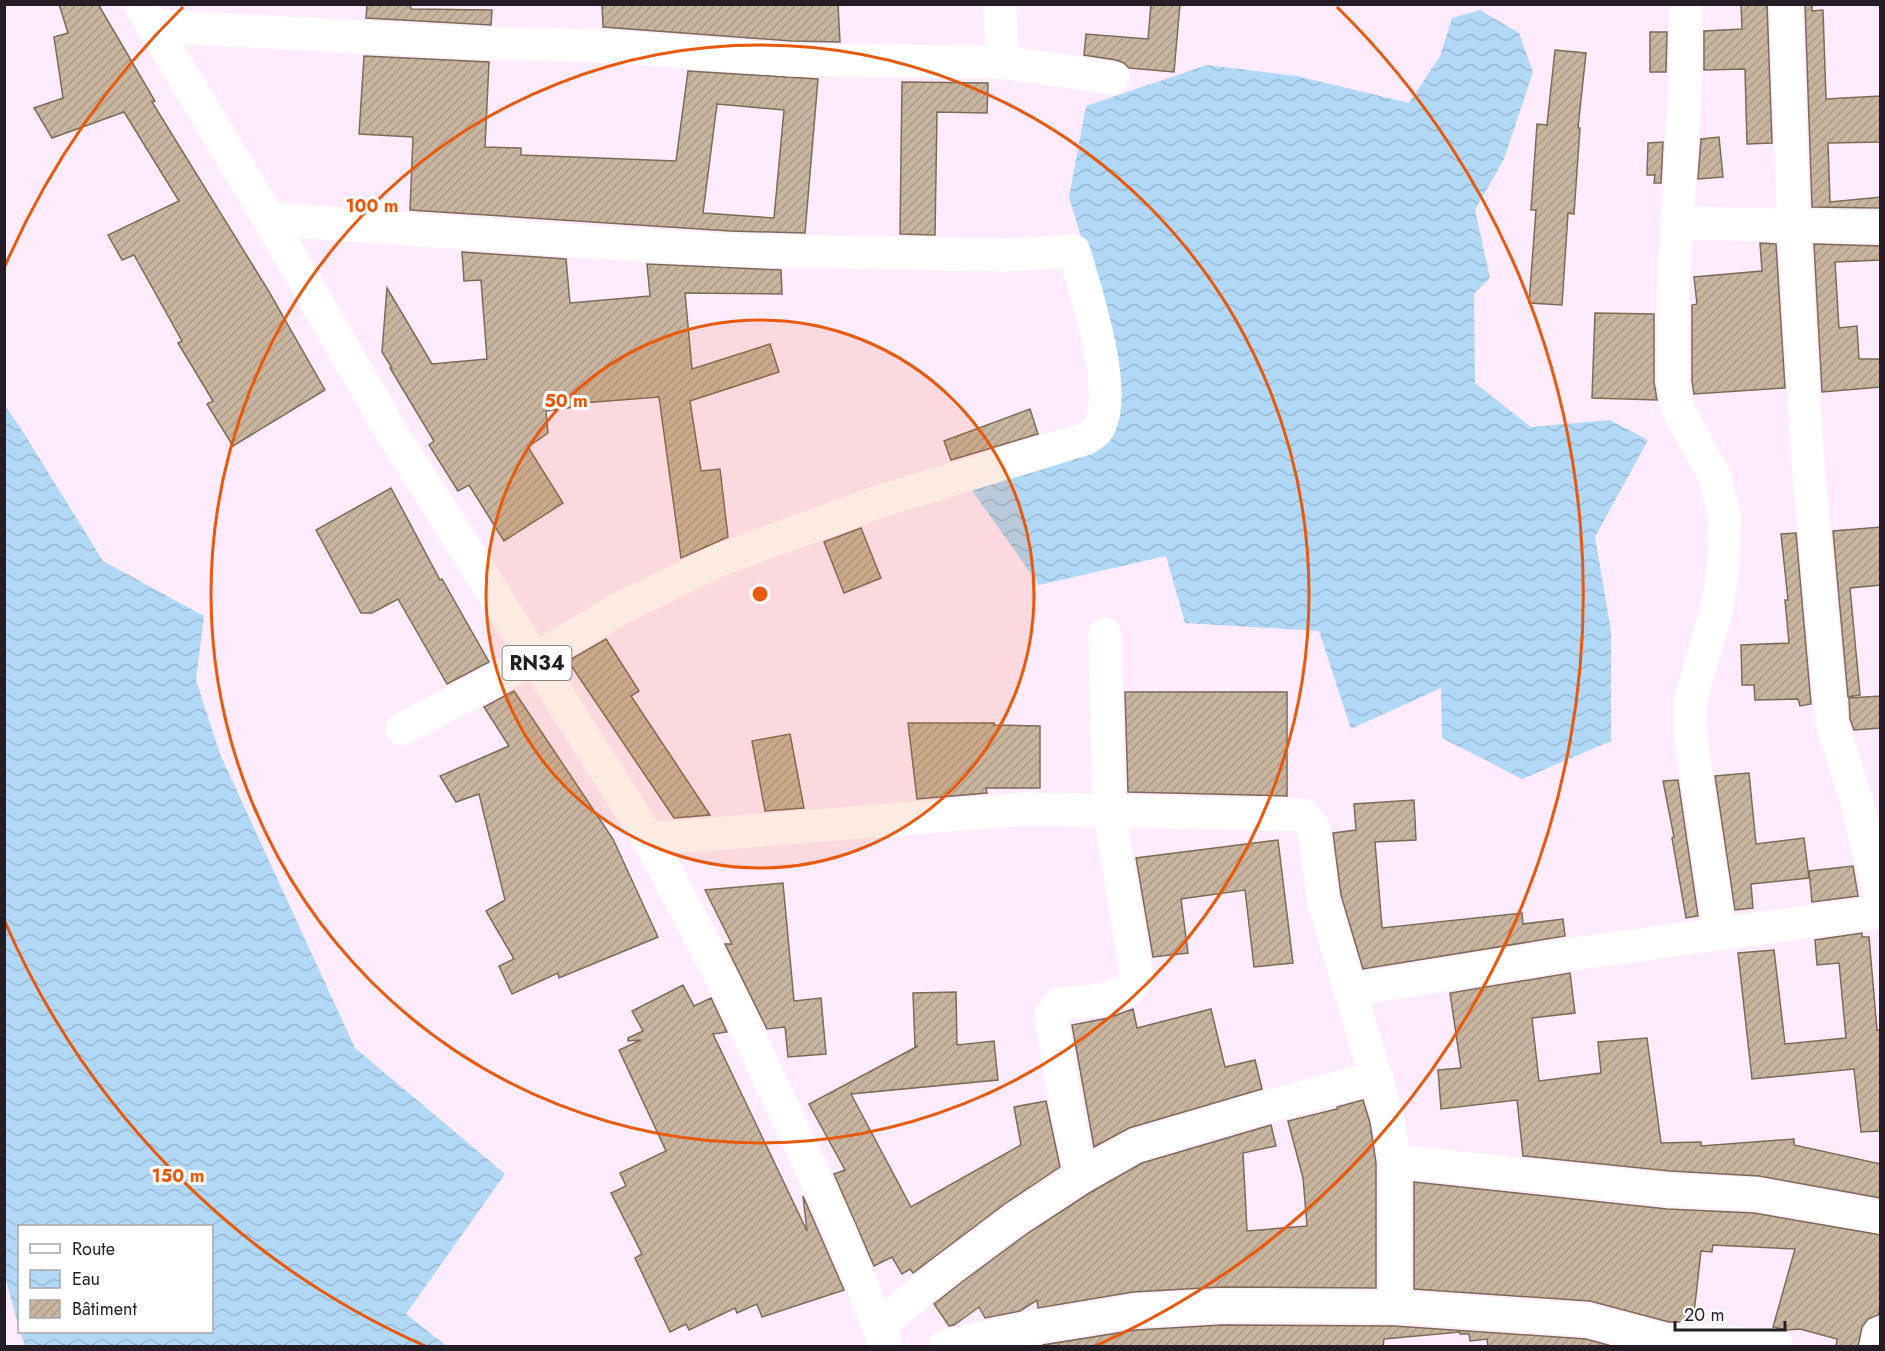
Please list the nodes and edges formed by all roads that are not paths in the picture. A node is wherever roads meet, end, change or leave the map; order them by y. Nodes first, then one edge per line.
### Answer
1 (1000, 4) edge
2 (1686, 4) edge
3 (1786, 4) edge
4 (147, 15) edge
5 (1002, 62) junction
6 (1113, 78) dead end
7 (269, 219) junction
8 (1677, 223) junction
9 (1794, 226) junction
10 (1881, 227) edge
11 (1105, 634) dead end
12 (535, 659) junction
13 (402, 729) dead end
14 (1109, 810) junction
15 (648, 839) junction
16 (1881, 895) edge
17 (1881, 912) edge
18 (1720, 934) junction
19 (1350, 990) junction
20 (1377, 1077) junction
21 (1395, 1161) junction
22 (1082, 1176) junction
23 (1881, 1217) edge
24 (1395, 1307) junction
25 (1881, 1333) edge
26 (882, 1336) edge
27 (945, 1347) edge
28 (1777, 1347) edge
29 (1876, 1347) edge

1 - 5 street
2 - 8 street
3 - 9 street
4 - 5 street
4 - 7 street, RN34
5 - 6 street
7 - 12 street, RN34
7 - 12 street
8 - 9 street
8 - 18 street
9 - 10 street
9 - 16 street
11 - 14 street
12 - 13 street
12 - 15 street, RN34
14 - 15 street
14 - 19 street
14 - 22 street
15 - 26 street, RN34
17 - 18 street
18 - 19 street
19 - 20 street
20 - 21 street
20 - 22 street
21 - 23 street
21 - 24 street
22 - 26 street
24 - 27 street
24 - 28 street
25 - 29 street

